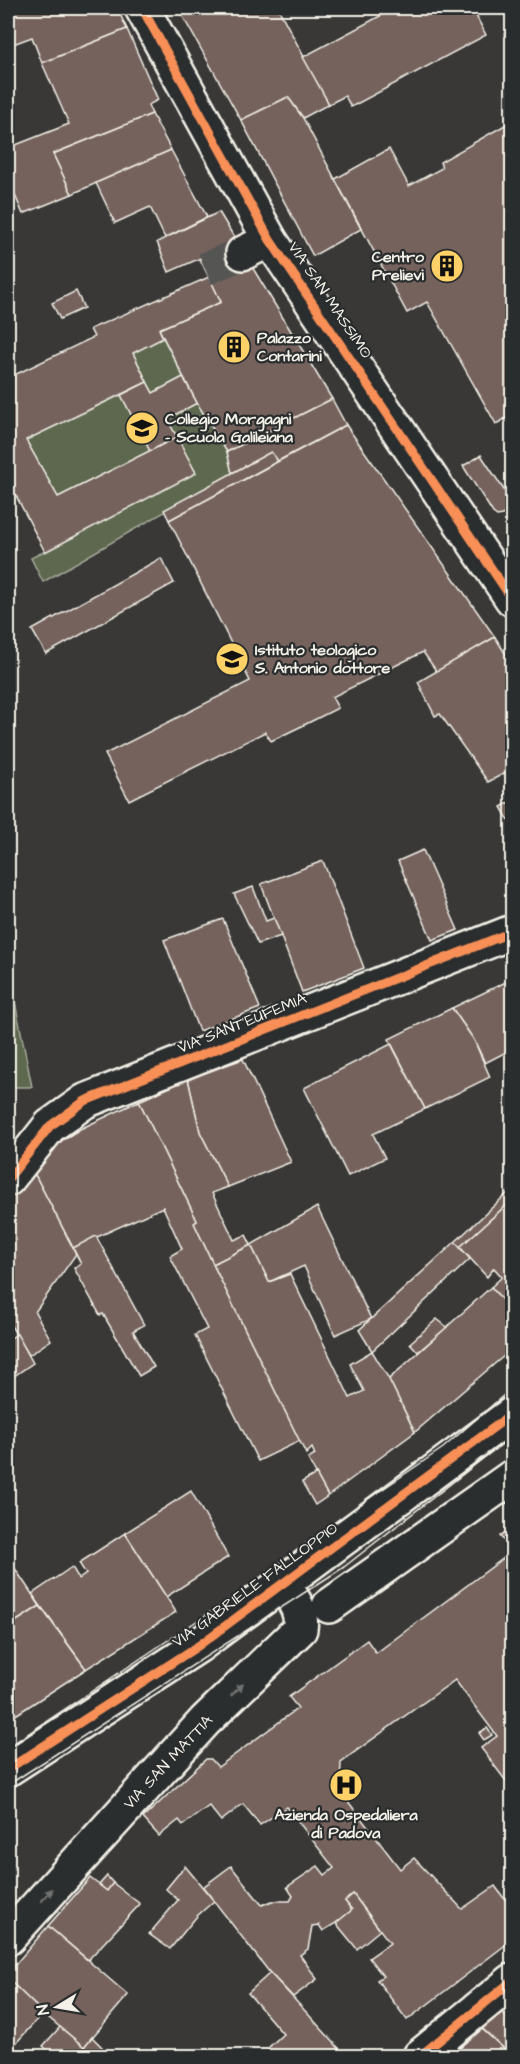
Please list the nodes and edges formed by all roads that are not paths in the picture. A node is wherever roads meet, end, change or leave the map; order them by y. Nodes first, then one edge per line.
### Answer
1 (142, 8) edge
2 (513, 599) edge
3 (513, 932) edge
4 (8, 1179) edge
5 (513, 1414) edge
6 (513, 1478) edge
7 (415, 1486) junction
8 (444, 1525) junction
9 (284, 1584) junction
10 (329, 1606) dead end
11 (8, 1769) edge
12 (8, 1938) edge
13 (513, 1981) edge
14 (420, 2056) edge

1 - 2 street, VIA SAN MASSIMO
3 - 4 street, VIA SANT'EUFEMIA
5 - 7 street, VIA GABRIELE FALLOPPIO
6 - 8 street
7 - 8 street
7 - 9 street, VIA GABRIELE FALLOPPIO
8 - 10 street
9 - 11 street, VIA GABRIELE FALLOPPIO
12 -> 9 street, VIA SAN MATTIA
13 - 14 street

